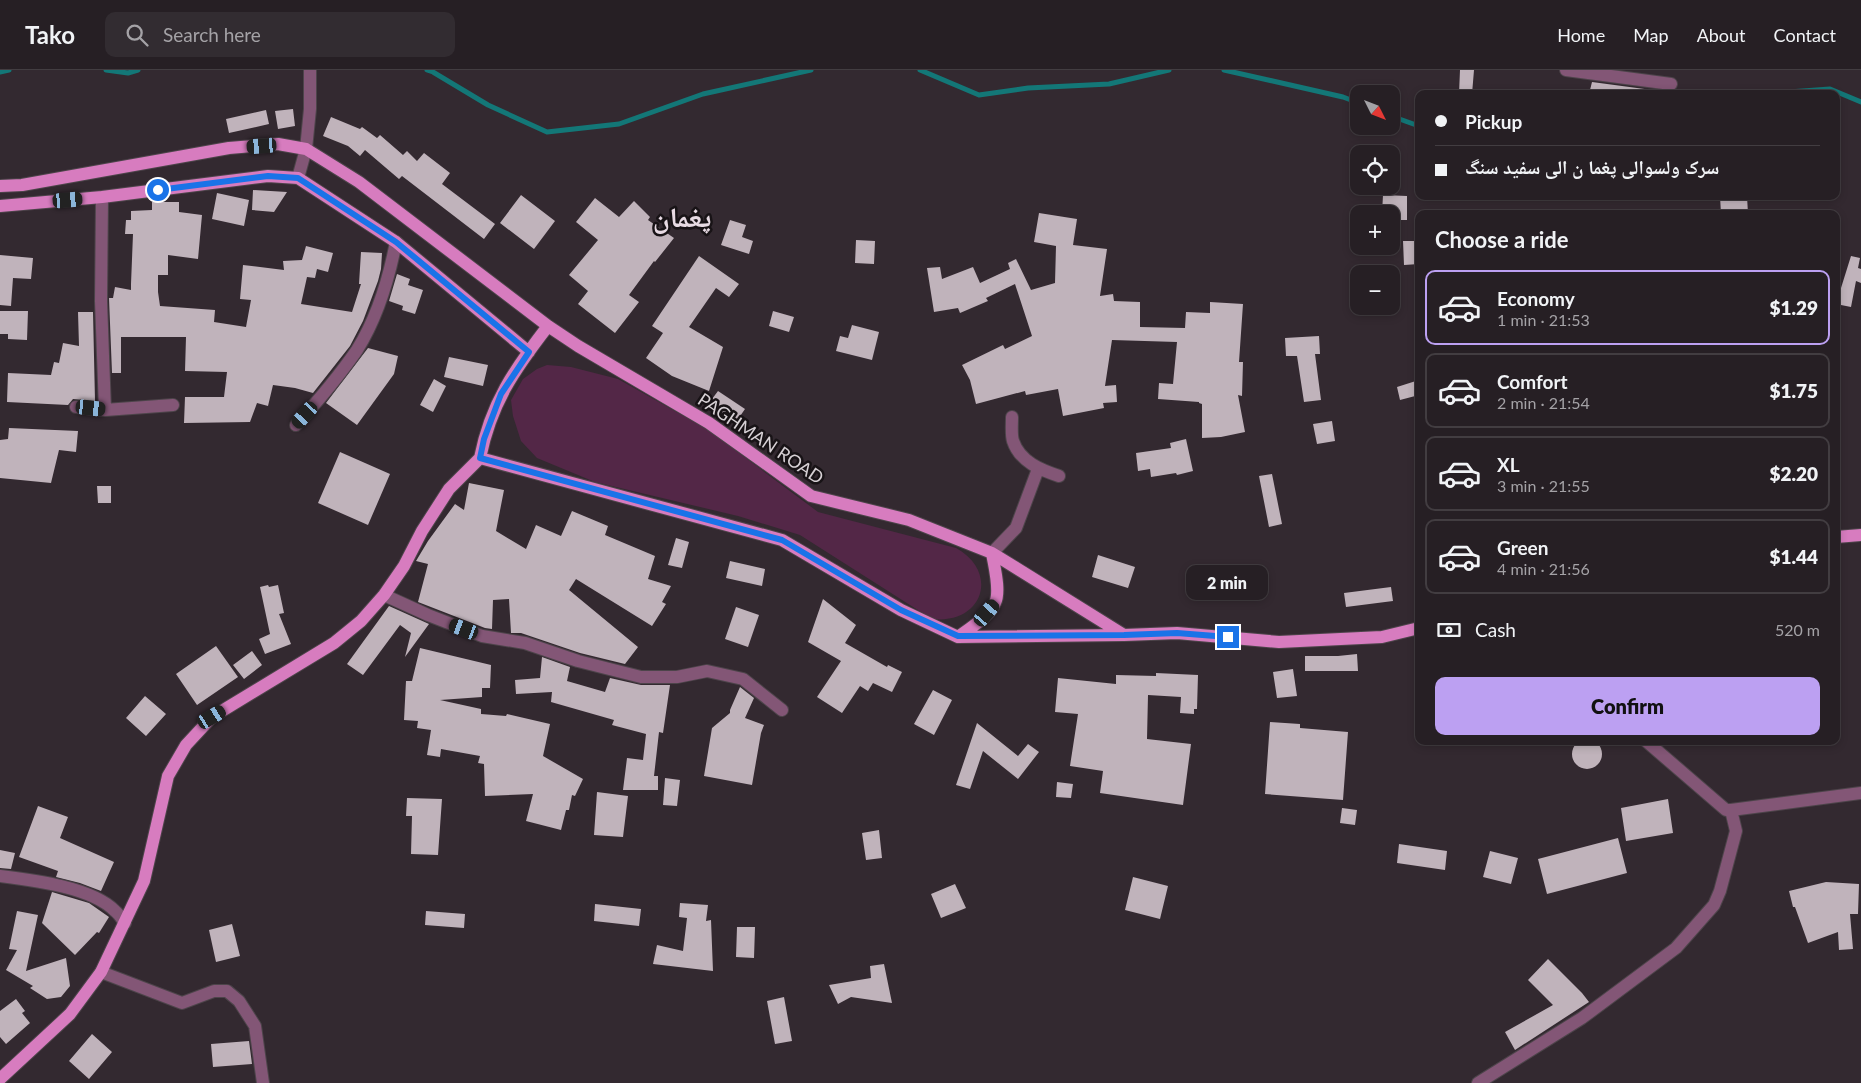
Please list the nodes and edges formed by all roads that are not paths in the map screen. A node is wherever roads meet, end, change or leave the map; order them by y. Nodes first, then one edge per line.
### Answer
1 (310, 70) edge
2 (1566, 70) edge
3 (1670, 84) dead end
4 (306, 148) junction
5 (298, 178) junction
6 (0, 186) edge
7 (102, 197) junction
8 (0, 206) edge
9 (396, 242) junction
10 (548, 326) junction
11 (529, 352) junction
12 (173, 404) dead end
13 (76, 407) dead end
14 (105, 410) junction
15 (1012, 417) dead end
16 (296, 425) dead end
17 (480, 458) junction
18 (1038, 469) junction
19 (1059, 476) dead end
20 (1861, 535) edge
21 (1840, 538) edge
22 (992, 553) junction
23 (384, 595) junction
24 (1415, 629) edge
25 (1124, 635) junction
26 (958, 636) junction
27 (782, 710) dead end
28 (1651, 745) edge
29 (1861, 794) edge
30 (1731, 810) junction
31 (0, 876) edge
32 (125, 923) junction
33 (101, 972) junction
34 (1, 1077) edge
35 (263, 1083) edge
36 (1478, 1083) edge

1 - 4 street
2 - 3 street
4 - 5 street
4 - 6 main road
4 - 10 main road, PAGHMAN ROAD
5 - 7 main road
5 - 9 main road
7 - 8 main road
7 - 14 street
9 - 11 main road
9 - 16 street
10 - 11 main road
10 - 22 main road, PAGHMAN ROAD
11 - 17 main road
12 - 14 street
13 - 14 street
15 - 18 street
17 - 23 main road
17 - 26 main road
18 - 19 street
18 - 22 street
20 - 21 main road
22 - 25 main road, PAGHMAN ROAD
22 - 26 main road
23 - 27 street
23 - 32 main road
24 - 25 main road
25 - 26 main road
28 - 30 street
29 - 30 street
30 - 36 street
31 - 32 street
32 - 33 main road
33 - 34 main road
33 - 35 street

